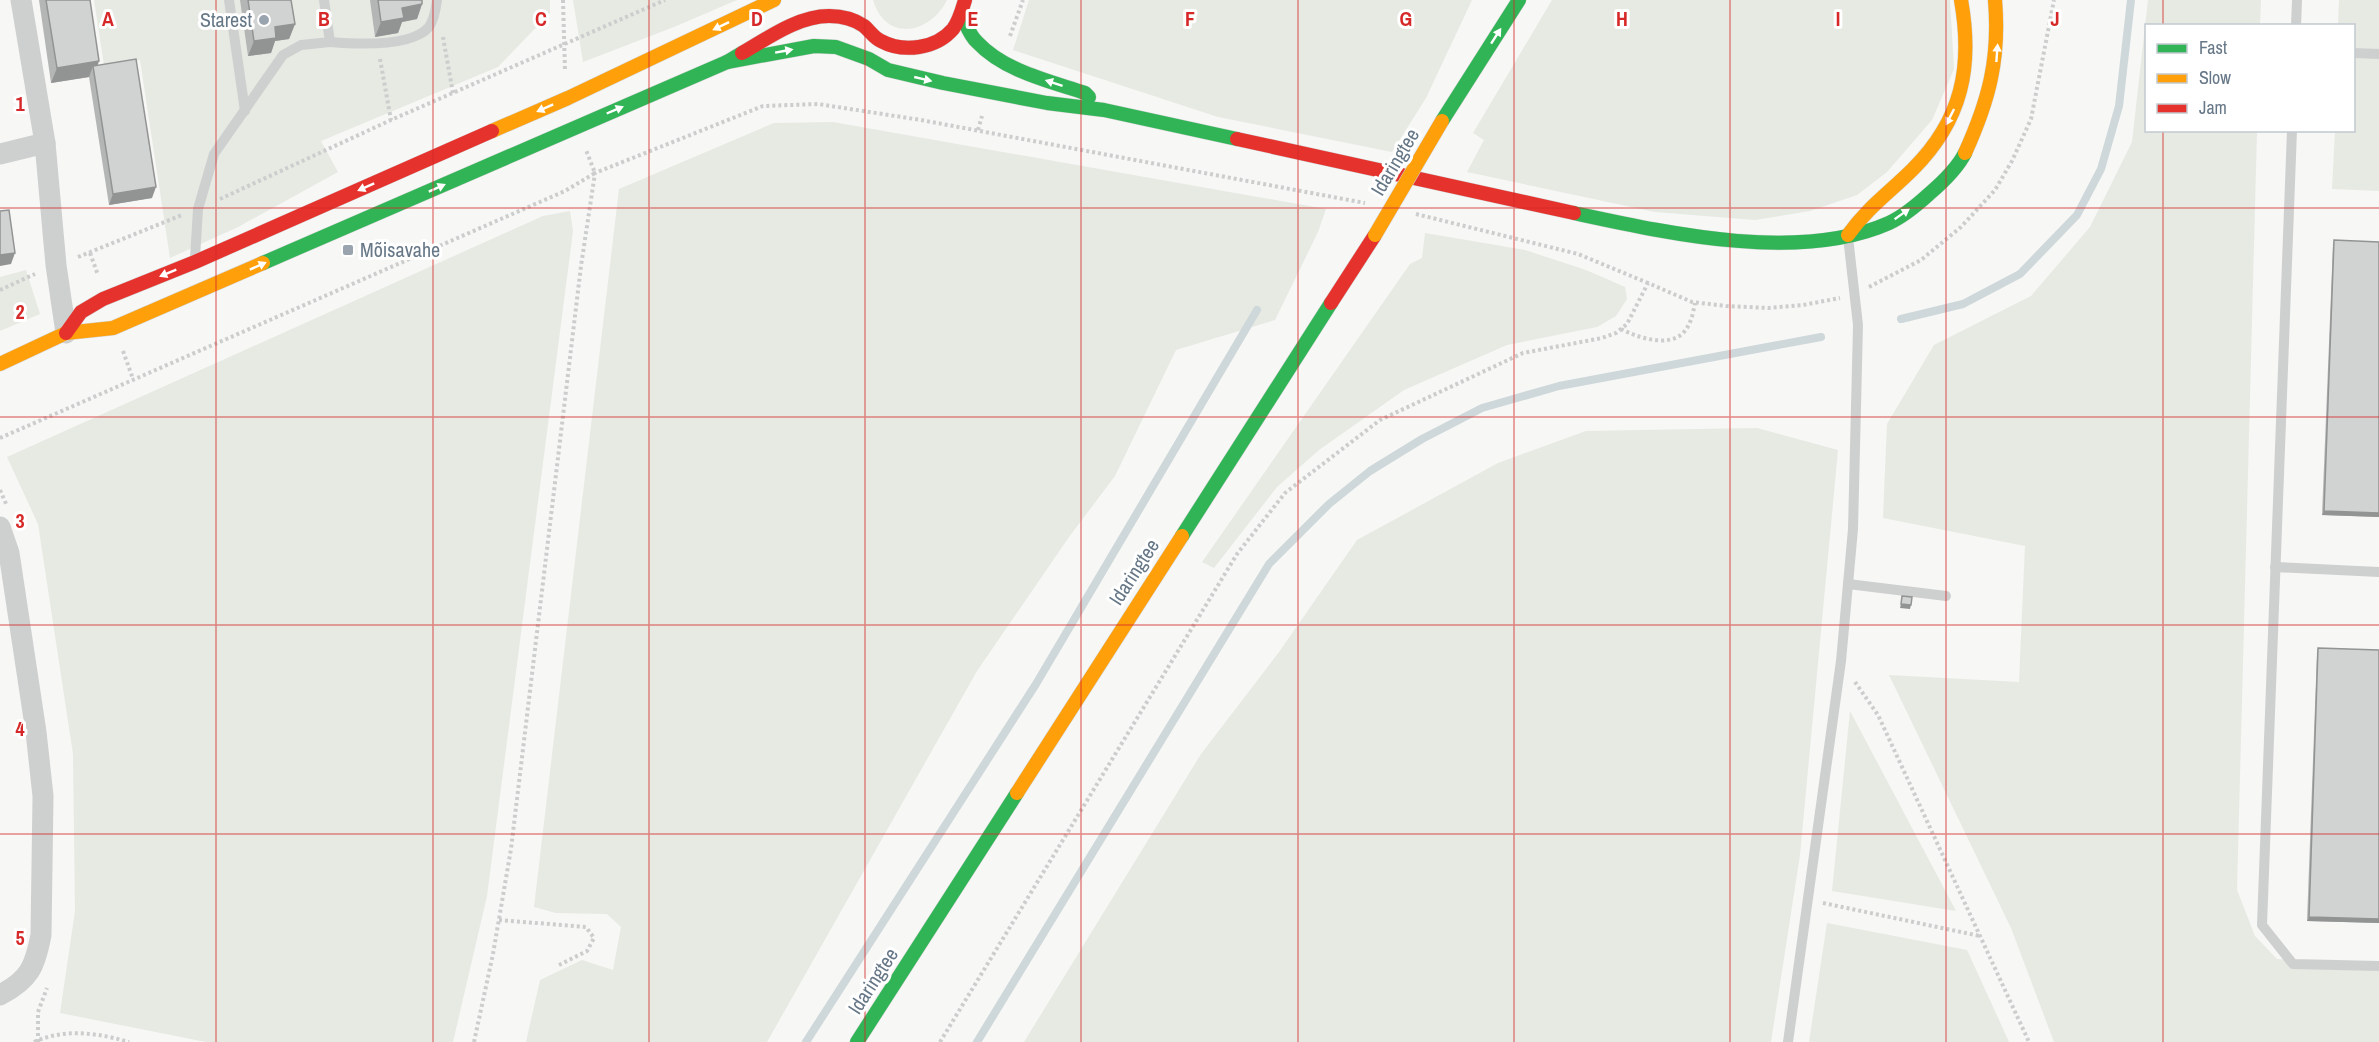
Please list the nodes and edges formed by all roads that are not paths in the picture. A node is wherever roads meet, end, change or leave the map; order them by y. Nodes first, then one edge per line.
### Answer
1 (21, 0) edge
2 (229, 0) edge
3 (324, 0) edge
4 (774, 0) edge
5 (844, 0) edge
6 (1519, 0) edge
7 (1961, 0) edge
8 (1995, 0) edge
9 (2297, 0) edge
10 (436, 5) edge
11 (963, 7) edge
12 (846, 17) junction
13 (2296, 24) edge
14 (330, 42) junction
15 (1476, 44) dead end
16 (2355, 54) edge
17 (2379, 54) edge
18 (869, 59) junction
19 (727, 62) junction
20 (1104, 110) junction
21 (245, 111) junction
22 (1442, 121) junction
23 (2292, 132) edge
24 (45, 143) junction
25 (0, 154) edge
26 (1848, 235) junction
27 (200, 276) junction
28 (66, 333) junction
29 (0, 364) edge
30 (0, 527) edge
31 (2275, 567) junction
32 (2379, 572) edge
33 (1848, 584) junction
34 (1946, 596) dead end
35 (2379, 966) edge
36 (0, 996) edge
37 (857, 1042) edge
38 (1788, 1042) edge

1 - 24 street
2 - 21 lane
3 - 14 lane
4 -> 27 street
5 - 12 street
22 -> 6 street, Idaringtee
7 -> 26 street
26 -> 8 street
9 - 13 lane
10 - 14 lane
11 - 12 street
20 -> 11 street
12 - 18 street
12 - 19 street
14 - 21 lane
15 - 22 street, Idaringtee
16 - 17 lane
19 -> 18 street
18 -> 20 street
27 -> 19 street
20 - 26 street
21 - 27 lane
22 - 37 street, Idaringtee, bridge
23 - 31 lane
24 - 25 street
24 - 28 street
26 - 33 lane
27 - 28 street
27 -> 28 street
28 - 29 street
30 - 36 street
31 - 32 lane
31 - 35 lane
33 - 34 lane
33 - 38 lane

